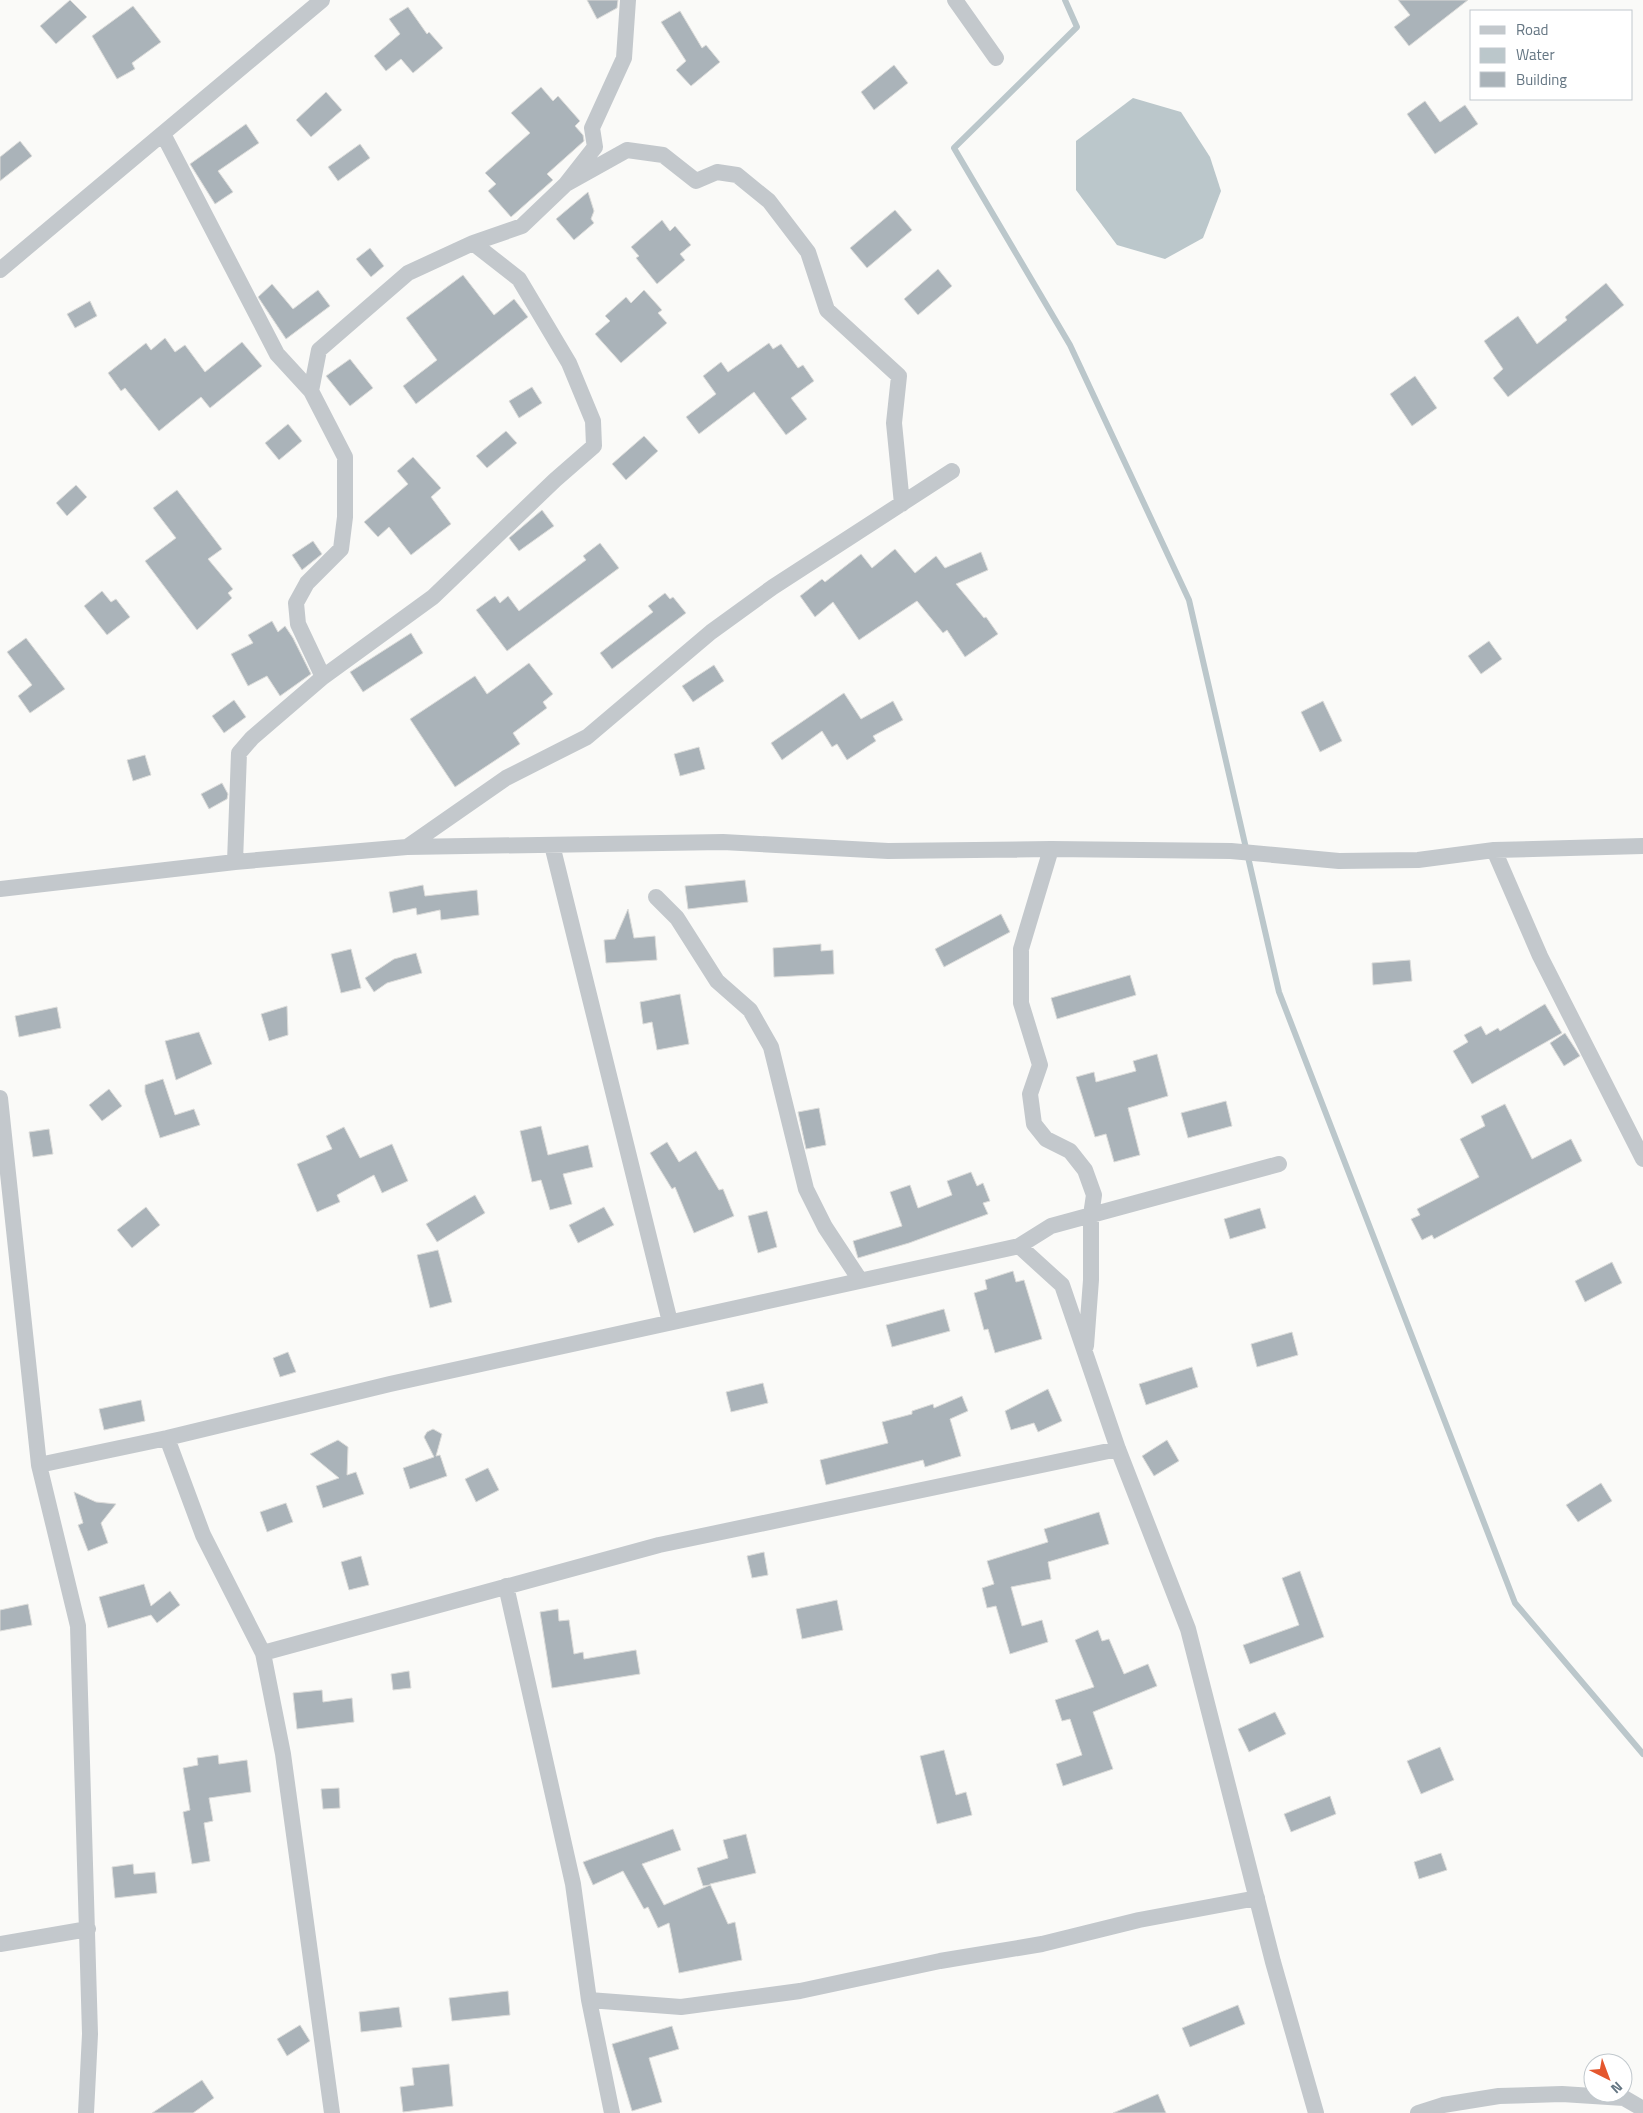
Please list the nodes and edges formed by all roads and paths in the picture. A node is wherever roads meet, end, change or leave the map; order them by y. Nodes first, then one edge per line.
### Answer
1 (322, 0) edge
2 (628, 0) edge
3 (955, 0) edge
4 (996, 58) dead end
5 (163, 134) junction
6 (566, 184) junction
7 (473, 243) junction
8 (0, 270) edge
9 (311, 391) junction
10 (952, 471) dead end
11 (902, 504) junction
12 (324, 677) junction
13 (552, 845) junction
14 (1643, 846) edge
15 (407, 847) junction
16 (1051, 849) junction
17 (1494, 850) junction
18 (235, 862) junction
19 (0, 889) edge
20 (656, 897) dead end
21 (0, 1098) edge
22 (2, 1133) edge
23 (1643, 1159) edge
24 (1279, 1164) dead end
25 (1091, 1215) junction
26 (1019, 1246) junction
27 (860, 1280) junction
28 (670, 1322) junction
29 (1086, 1354) junction
30 (167, 1438) junction
31 (1118, 1448) junction
32 (39, 1465) junction
33 (506, 1586) junction
34 (263, 1653) junction
35 (1257, 1898) junction
36 (88, 1929) junction
37 (0, 1944) edge
38 (589, 2000) junction
39 (1643, 2109) edge
40 (86, 2113) edge
41 (332, 2113) edge
42 (612, 2113) edge
43 (1316, 2113) edge
44 (1418, 2113) edge

1 - 5 street
2 - 6 street
3 - 4 street
5 - 8 street
5 - 9 street
6 - 7 street
6 - 11 street
7 - 9 street
7 - 12 street
9 - 12 street
10 - 11 street
11 - 15 street
12 - 18 street
13 - 15 street
13 - 16 street
13 - 28 street
14 - 17 street
15 - 18 street
16 - 17 street
16 - 25 street
17 - 23 street
18 - 19 street
20 - 27 street
21 - 22 street
22 - 32 street
24 - 25 street
25 - 26 street
25 - 29 street
26 - 27 street
26 - 29 street
27 - 28 street
28 - 30 street
29 - 31 street
30 - 32 street
30 - 34 street
31 - 33 street
31 - 35 street
32 - 36 street
33 - 34 street
33 - 38 street
34 - 41 street
35 - 38 street
35 - 43 street
36 - 37 street
36 - 40 street
38 - 42 street
39 - 44 street

